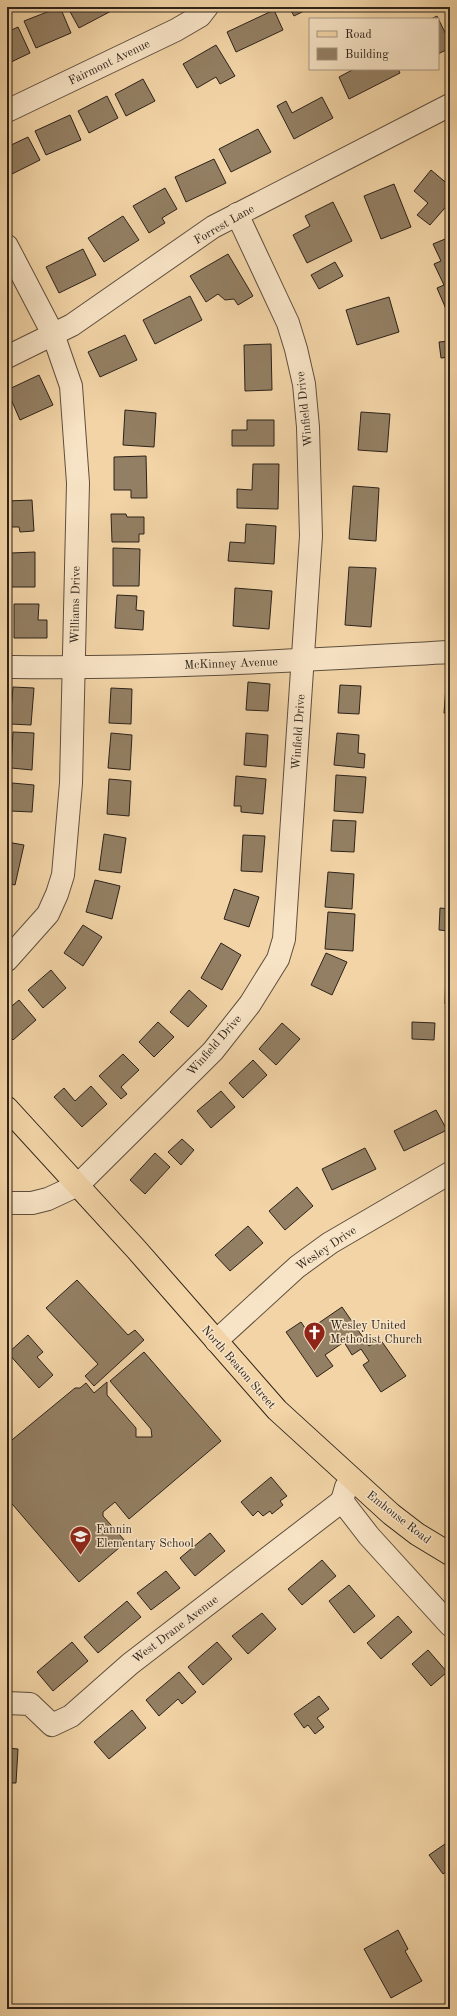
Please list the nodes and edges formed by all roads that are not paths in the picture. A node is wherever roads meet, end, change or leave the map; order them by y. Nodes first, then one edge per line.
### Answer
1 (207, 7) edge
2 (449, 108) edge
3 (7, 111) edge
4 (237, 214) junction
5 (7, 246) edge
6 (53, 334) junction
7 (7, 358) edge
8 (450, 652) edge
9 (303, 660) junction
10 (12, 667) dead end
11 (74, 668) junction
12 (7, 960) edge
13 (7, 1108) edge
14 (450, 1173) edge
15 (78, 1185) junction
16 (7, 1203) edge
17 (216, 1341) junction
18 (350, 1477) junction
19 (342, 1501) junction
20 (450, 1554) edge
21 (450, 1625) edge
22 (7, 1703) edge

1 - 3 street, Fairmont Avenue
2 - 4 street, Forrest Lane
4 - 6 street, Forrest Lane
4 - 9 street, Winfield Drive
5 - 6 street, Williams Drive
6 - 7 street, Forrest Lane
6 - 11 street, Williams Drive
8 - 9 street, McKinney Avenue
9 - 11 street, McKinney Avenue
9 - 15 street, Winfield Drive
10 - 11 street, McKinney Avenue
11 - 12 street, Williams Drive
13 - 15 main road, North Beaton Street
14 - 17 street, Wesley Drive
15 - 16 street, Winfield Drive
15 - 17 main road, North Beaton Street
17 - 18 main road, North Beaton Street
18 - 19 street
18 - 20 main road, Emhouse Road
19 - 21 street
19 - 22 street, West Drane Avenue

